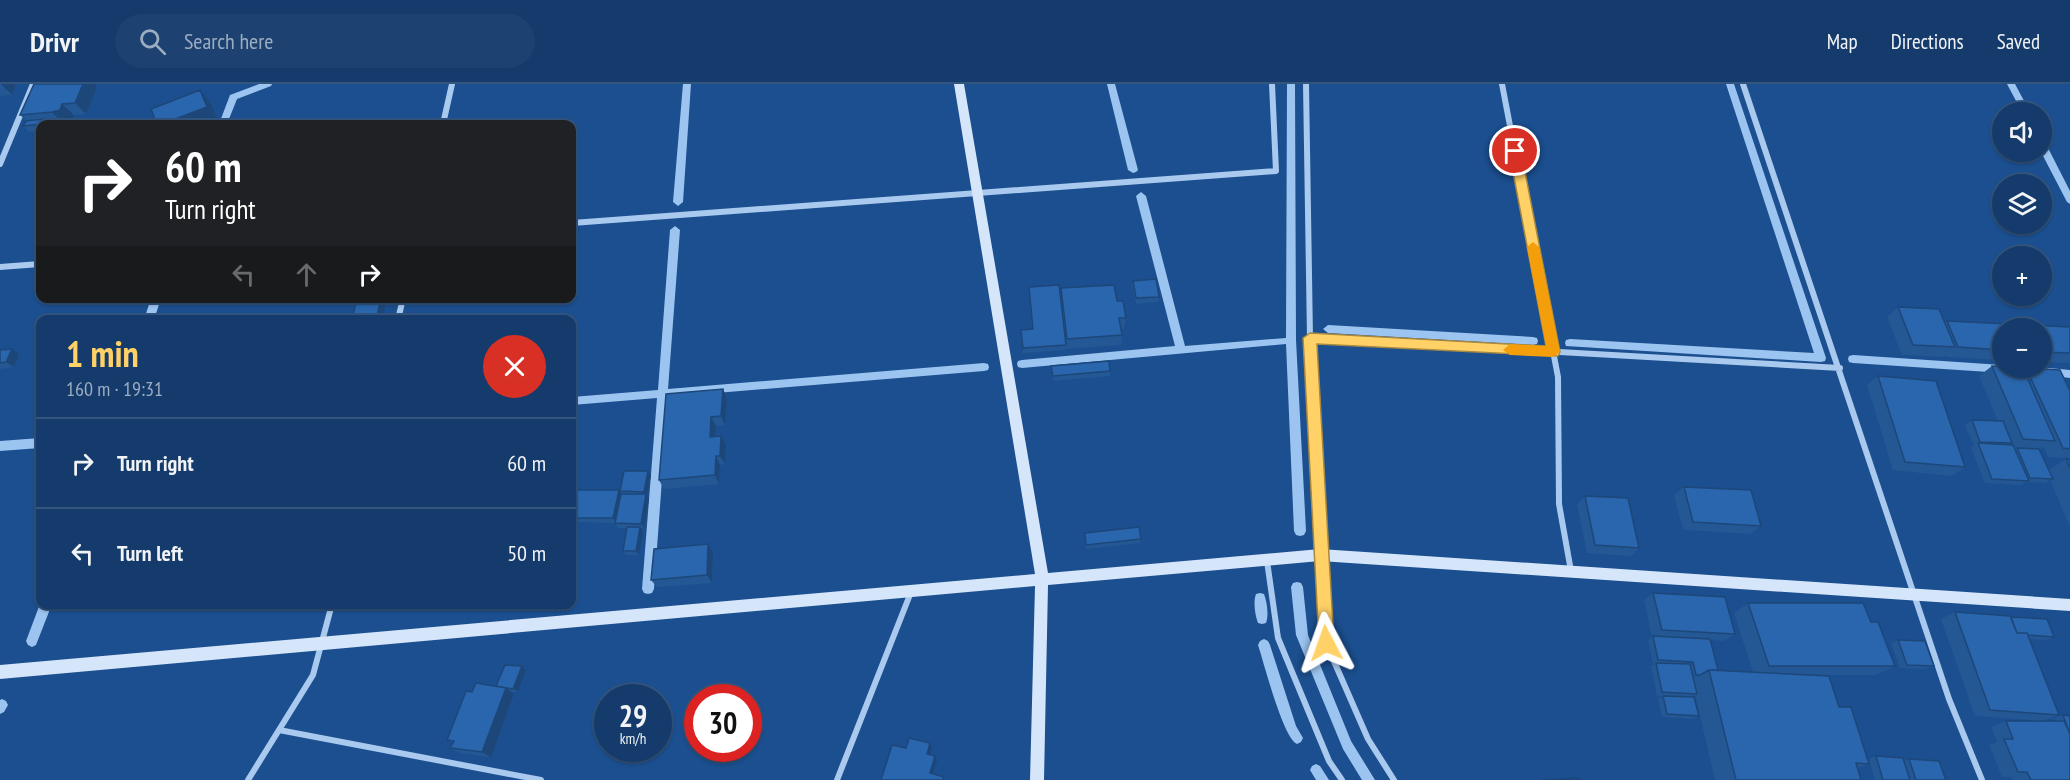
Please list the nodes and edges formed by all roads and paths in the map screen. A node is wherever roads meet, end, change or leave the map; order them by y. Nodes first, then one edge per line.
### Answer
1 (33, 84) edge
2 (452, 84) edge
3 (959, 84) edge
4 (1272, 84) edge
5 (1306, 84) edge
6 (1502, 84) edge
7 (1743, 84) edge
8 (444, 120) edge
9 (0, 164) edge
10 (976, 193) junction
11 (576, 223) edge
12 (36, 264) edge
13 (0, 267) edge
14 (1310, 338) junction
15 (1553, 352) junction
16 (1840, 369) junction
17 (1320, 555) junction
18 (1267, 561) junction
19 (1571, 572) junction
20 (1042, 578) junction
21 (911, 592) junction
22 (1916, 595) junction
23 (2070, 605) edge
24 (331, 609) edge
25 (324, 641) junction
26 (0, 672) edge
27 (279, 730) junction
28 (504, 772) junction
29 (248, 780) edge
30 (498, 780) edge
31 (541, 780) edge
32 (837, 780) edge
33 (1037, 780) edge
34 (1342, 780) edge
35 (1394, 780) edge
36 (1982, 780) edge

1 - 9 street
2 - 8 street
3 - 10 street
4 - 10 street
5 - 14 street
6 - 15 street
7 - 16 street
10 - 11 street
10 - 20 street
12 - 13 street
14 - 15 street
14 - 17 street
15 - 16 street
15 - 19 street
16 - 22 street
17 - 18 street
17 - 19 street
17 - 35 street
18 - 20 street
18 - 34 street
19 - 22 street
20 - 21 street
20 - 33 street
21 - 25 street
21 - 32 street
22 - 23 street
22 - 36 street
24 - 25 street
25 - 26 street
25 - 27 street
27 - 28 street
27 - 29 street
28 - 30 street
28 - 31 street

